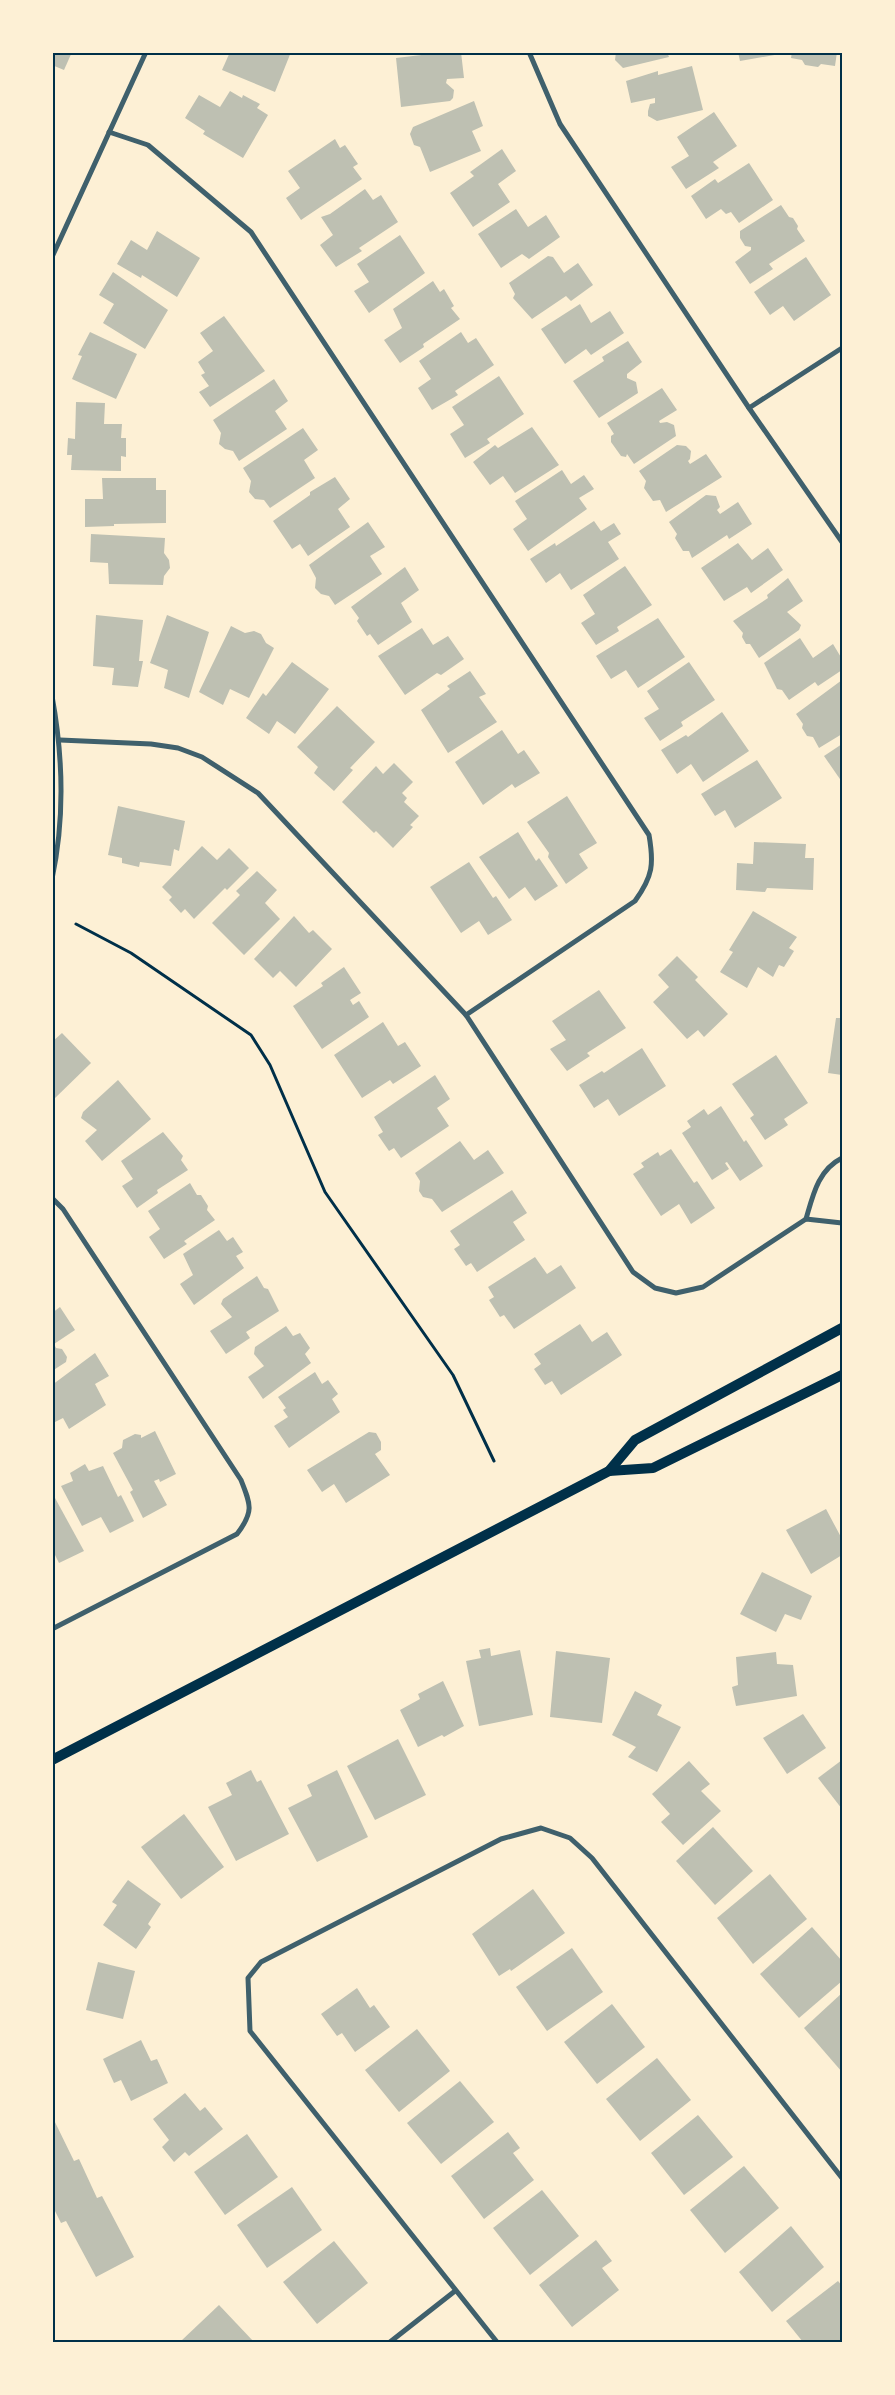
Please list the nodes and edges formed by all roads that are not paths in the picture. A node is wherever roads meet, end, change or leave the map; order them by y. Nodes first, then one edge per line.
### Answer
1 (146, 52) edge
2 (529, 52) edge
3 (109, 132) junction
4 (52, 257) edge
5 (842, 348) edge
6 (749, 408) junction
7 (842, 542) edge
8 (52, 696) edge
9 (60, 740) junction
10 (52, 879) edge
11 (466, 1015) junction
12 (842, 1158) edge
13 (52, 1198) edge
14 (806, 1219) junction
15 (842, 1223) edge
16 (842, 1328) edge
17 (842, 1376) edge
18 (609, 1471) junction
19 (52, 1630) edge
20 (52, 1760) edge
21 (842, 2178) edge
22 (455, 2291) junction
23 (390, 2342) edge
24 (497, 2342) edge

1 - 3 street
2 - 6 street
3 - 4 street
3 - 11 street
5 - 6 street
6 - 7 street
8 - 9 street
9 - 10 street
9 - 11 street
11 - 14 street
12 - 14 street
13 - 19 street
14 - 15 street
16 - 18 main road
17 - 18 main road
18 - 20 main road
21 - 22 street
22 - 23 street
22 - 24 street

